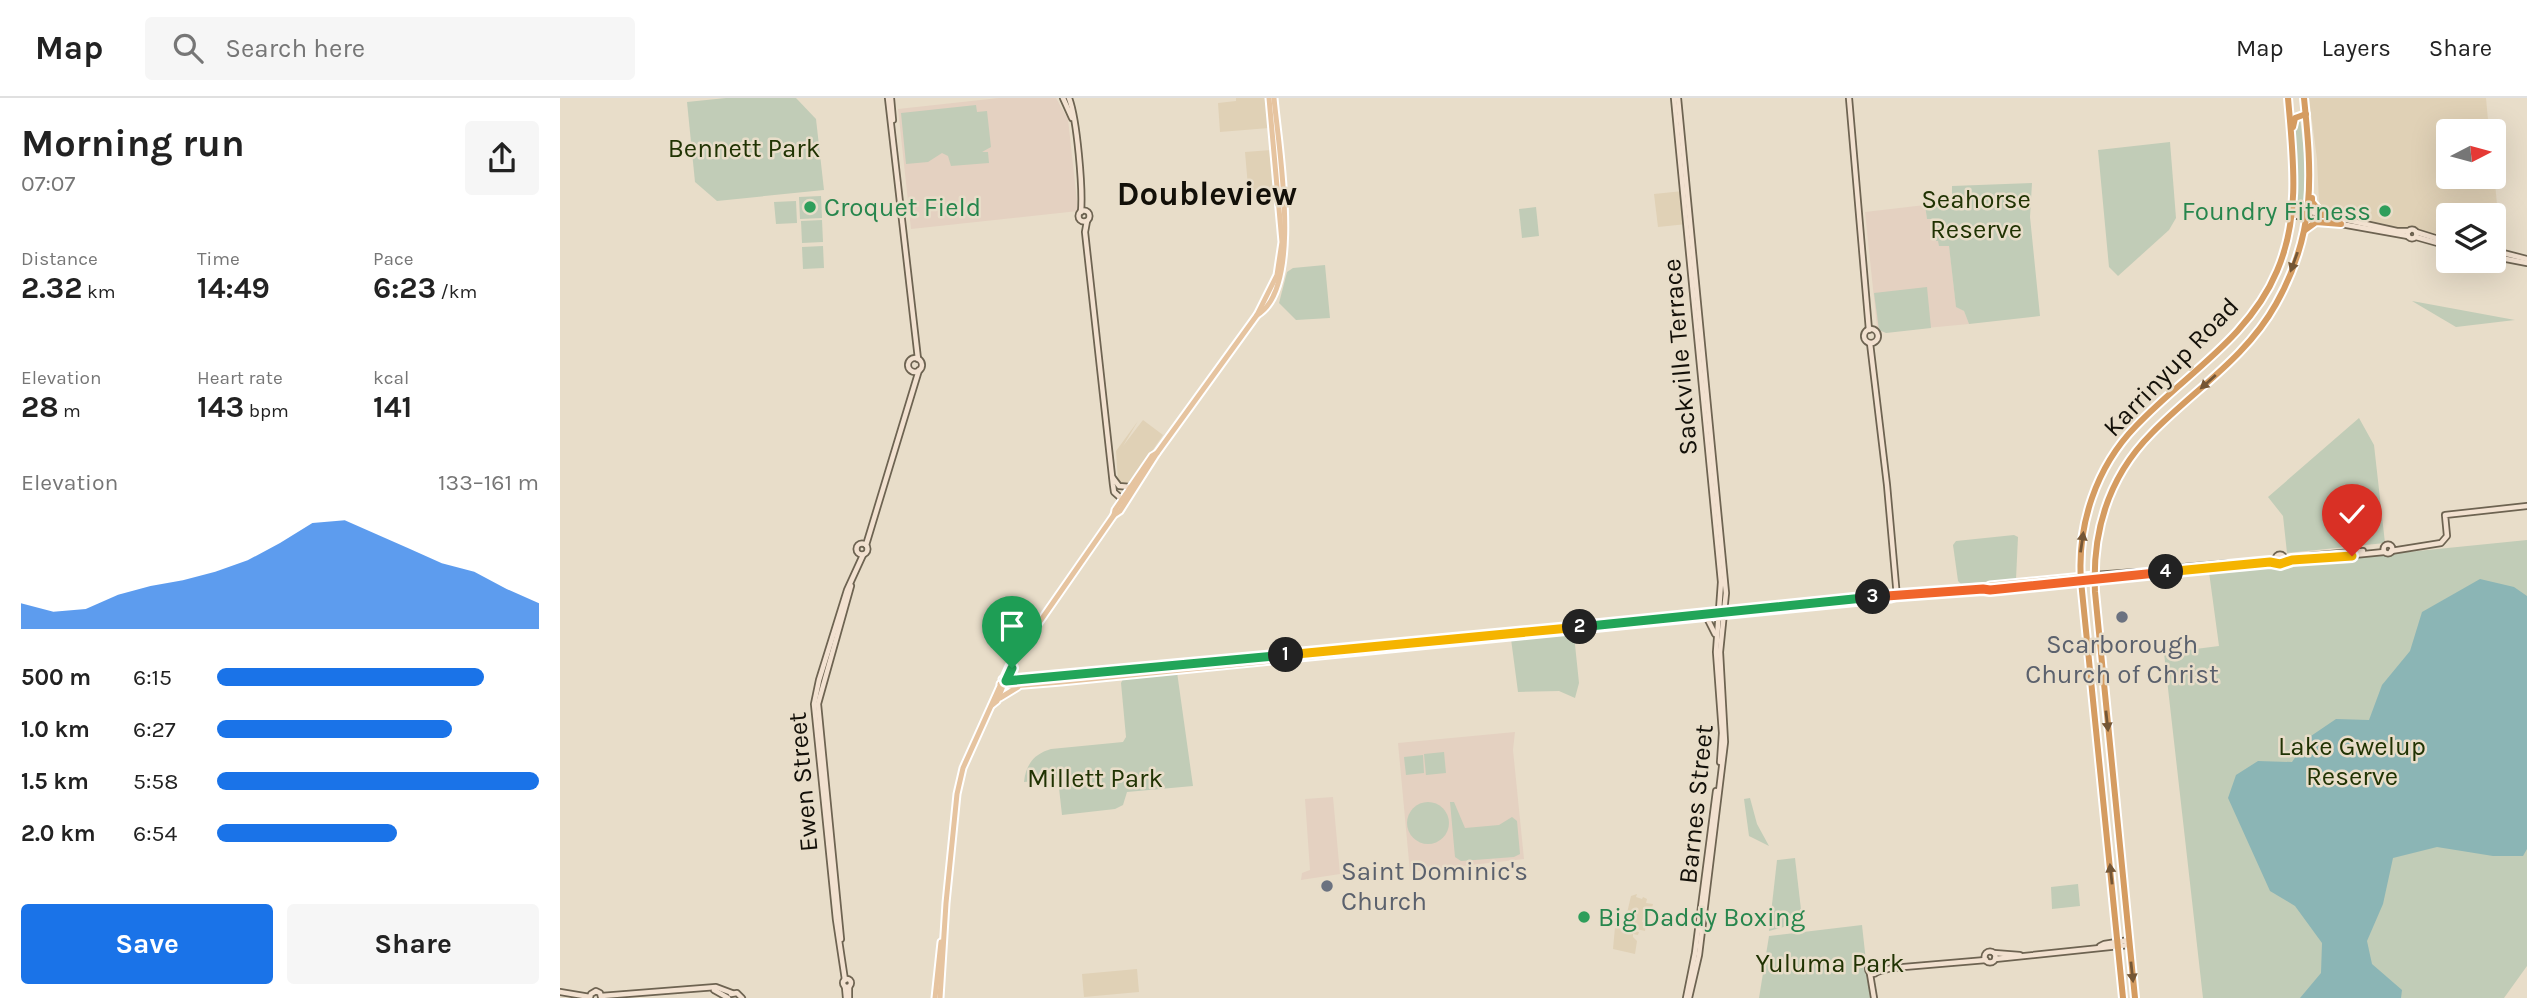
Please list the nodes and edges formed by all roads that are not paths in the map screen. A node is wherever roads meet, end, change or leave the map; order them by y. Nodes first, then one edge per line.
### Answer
1 (889, 98) edge
2 (1063, 98) edge
3 (1069, 98) edge
4 (1271, 98) edge
5 (1676, 98) edge
6 (1849, 98) edge
7 (2288, 98) edge
8 (2305, 98) edge
9 (2306, 114) junction
10 (1073, 119) junction
11 (2292, 146) junction
12 (2310, 159) junction
13 (2294, 171) junction
14 (1083, 211) junction
15 (2292, 212) junction
16 (2308, 215) junction
17 (2323, 215) junction
18 (1081, 221) junction
19 (1087, 221) junction
20 (2342, 224) junction
21 (2304, 230) junction
22 (1085, 232) junction
23 (2409, 233) junction
24 (2436, 240) edge
25 (2506, 256) edge
26 (2527, 261) edge
27 (1871, 330) junction
28 (1872, 342) junction
29 (915, 359) junction
30 (916, 371) junction
31 (1157, 453) junction
32 (1112, 477) junction
33 (1132, 486) junction
34 (1125, 499) junction
35 (2527, 506) edge
36 (863, 544) junction
37 (861, 554) junction
38 (2094, 578) junction
39 (2080, 579) junction
40 (1897, 597) junction
41 (1722, 614) junction
42 (1707, 618) junction
43 (1716, 638) junction
44 (1003, 682) junction
45 (1020, 685) junction
46 (2104, 694) junction
47 (2092, 695) junction
48 (995, 703) junction
49 (943, 933) junction
50 (2129, 943) junction
51 (2118, 944) junction
52 (1994, 956) junction
53 (1986, 957) junction
54 (560, 992) edge
55 (590, 997) edge
56 (601, 997) edge
57 (730, 997) edge
58 (742, 998) edge
59 (847, 998) edge
60 (935, 998) edge
61 (940, 998) edge
62 (1688, 998) edge
63 (1874, 998) edge
64 (2123, 998) edge
65 (2135, 998) edge

1 - 29 street, Ewen Street
2 - 10 street
3 - 10 street
4 - 31 main road
5 - 41 street, Sackville Terrace
6 - 27 street
7 - 11 highway, Karrinyup Road
8 - 9 highway, Karrinyup Road
9 - 11 highway
9 - 12 highway, Karrinyup Road
10 - 14 street
11 - 13 highway, Karrinyup Road
12 - 13 highway
12 - 16 highway, Karrinyup Road
12 - 17 highway
13 - 15 highway, Karrinyup Road
14 - 18 street
14 - 19 street
15 - 16 street
39 -> 15 highway, Karrinyup Road
16 - 17 street
16 - 20 street
16 - 21 highway, Karrinyup Road
17 - 23 street
18 - 19 street
18 - 22 street
19 - 22 street
20 - 21 highway
20 - 23 street
21 -> 38 highway, Karrinyup Road
22 - 32 street
23 - 24 street
25 - 26 street
27 - 28 street
27 - 28 street
28 - 40 street
29 - 30 street, Ewen Street
29 - 30 street, Ewen Street
30 - 36 street, Ewen Street
31 - 33 main road
31 - 34 main road
32 - 33 street
32 - 34 street
33 - 34 main road
34 - 44 main road
35 - 38 street
36 - 37 street, Ewen Street
36 - 37 street, Ewen Street
37 - 59 street, Ewen Street
38 - 39 main road
38 - 46 highway, Karrinyup Road
39 - 40 main road
39 - 47 highway, Karrinyup Road
40 - 41 main road
41 - 42 main road
41 - 43 street, Barnes Street
41 - 44 main road
41 - 62 street, Barnes Street
42 - 43 street
42 - 45 main road
43 - 62 street, Barnes Street
44 - 45 main road
44 - 48 main road
45 - 48 main road
46 - 47 highway
46 -> 50 highway, Karrinyup Road
51 -> 47 highway, Karrinyup Road
48 - 49 main road
49 - 60 main road
49 - 61 main road
50 - 51 street
50 -> 65 highway, Karrinyup Road
51 - 52 street
51 - 64 highway, Karrinyup Road
52 - 53 street
52 - 53 street
53 - 63 street
54 - 55 street
55 - 56 street
56 - 57 street
57 - 58 street

